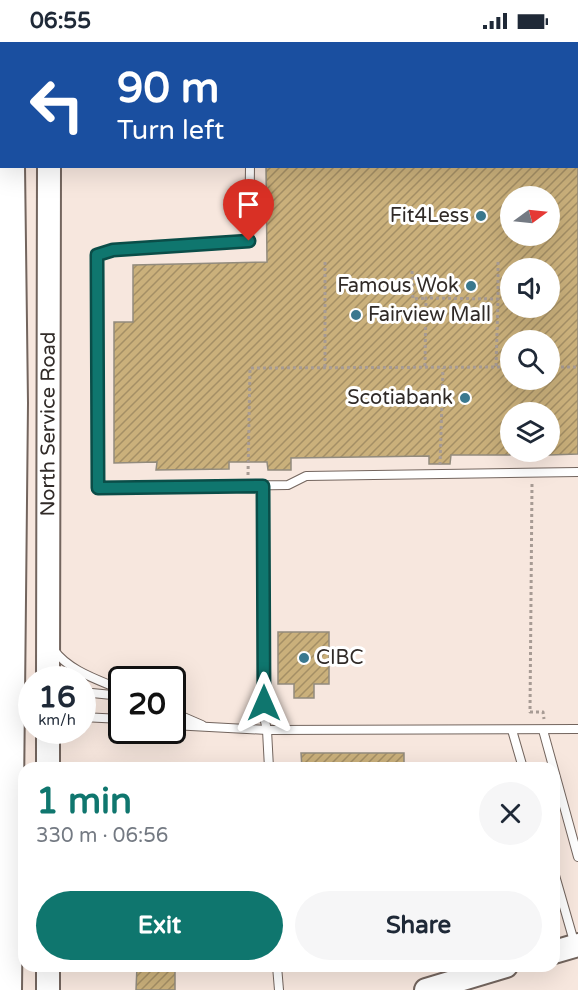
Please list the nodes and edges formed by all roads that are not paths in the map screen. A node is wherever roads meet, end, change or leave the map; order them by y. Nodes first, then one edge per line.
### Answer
1 (10, 168) edge
2 (49, 168) edge
3 (250, 168) edge
4 (578, 472) edge
5 (263, 486) junction
6 (48, 642) junction
7 (48, 666) edge
8 (108, 684) edge
9 (186, 718) edge
10 (186, 726) edge
11 (209, 728) junction
12 (267, 730) junction
13 (512, 730) junction
14 (545, 730) junction
15 (578, 730) edge
16 (48, 744) edge
17 (48, 762) edge
18 (269, 762) edge
19 (521, 762) edge
20 (553, 762) edge
21 (560, 788) edge
22 (578, 857) edge
23 (560, 892) edge
24 (577, 949) edge
25 (560, 951) edge
26 (48, 972) edge
27 (278, 972) edge
28 (486, 972) edge
29 (7, 990) edge
30 (48, 990) edge
31 (279, 990) edge
32 (428, 990) edge

1 - 29 highway
2 - 6 street, North Service Road
3 - 5 lane
4 - 5 lane
5 - 12 lane
6 - 7 street, North Service Road
6 - 8 lane
9 - 11 lane
10 - 11 lane
11 - 12 lane
12 - 13 lane
12 - 18 lane
13 - 14 lane
13 - 19 lane
14 - 15 lane
14 - 20 lane
16 - 17 street
21 - 22 lane
23 - 24 lane
24 - 25 street
26 - 30 street
27 - 31 lane
28 - 32 street

